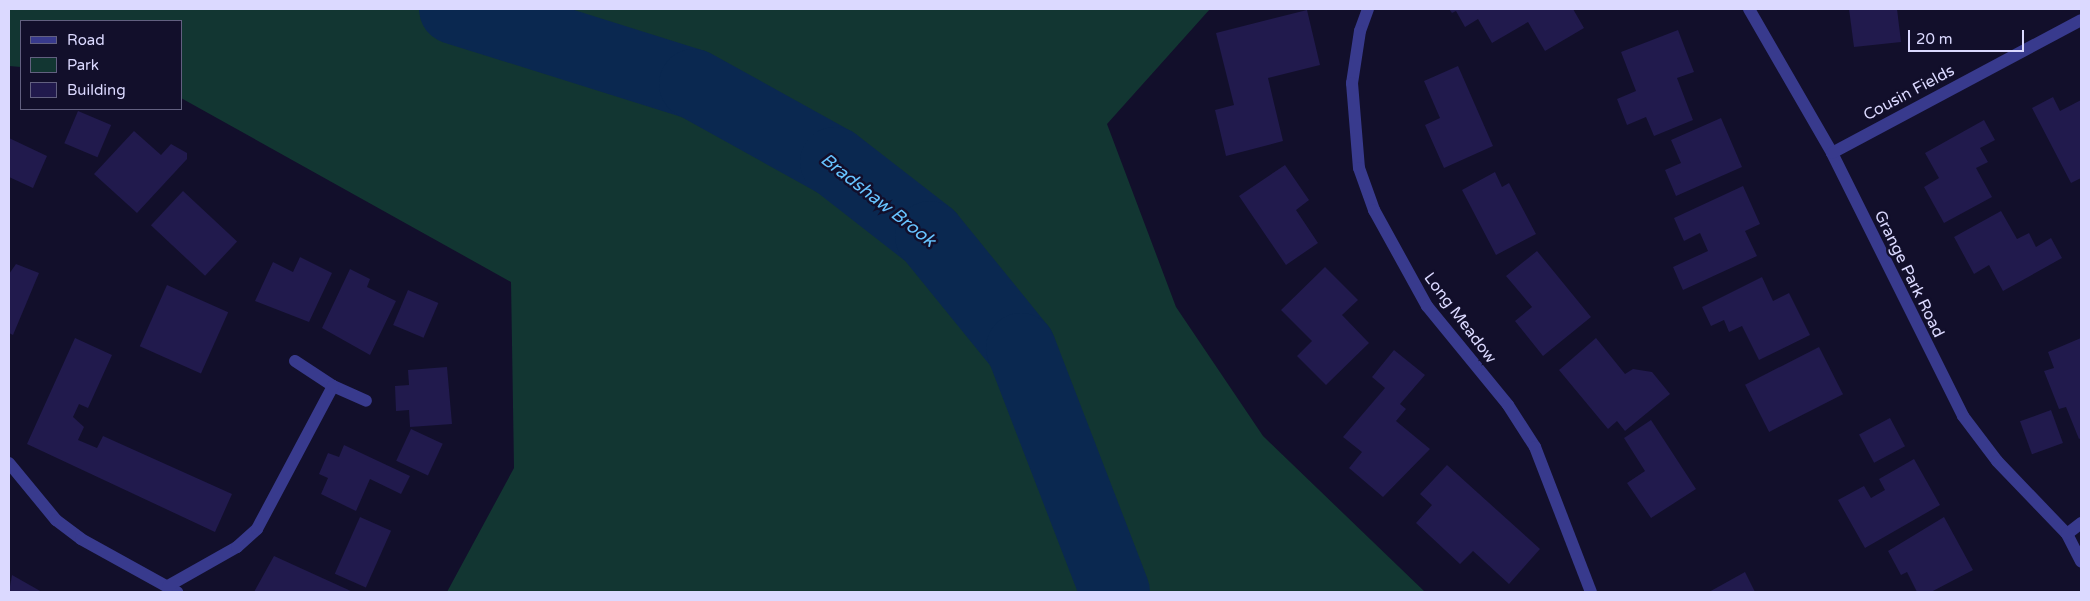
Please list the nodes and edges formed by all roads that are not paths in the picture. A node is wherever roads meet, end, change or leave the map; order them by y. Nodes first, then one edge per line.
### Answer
1 (1368, 9) edge
2 (1749, 9) edge
3 (2081, 20) edge
4 (1832, 153) junction
5 (295, 361) dead end
6 (333, 386) junction
7 (366, 401) dead end
8 (9, 463) edge
9 (2081, 523) edge
10 (2067, 534) junction
11 (2081, 562) edge
12 (173, 589) edge
13 (1591, 592) edge

1 - 13 street, Long Meadow
2 - 4 street, Grange Park Road
3 - 4 street, Cousin Fields
4 - 10 street, Grange Park Road
5 - 6 street
6 - 7 street
6 - 12 street
8 - 12 street
9 - 10 street
10 - 11 street, Grange Park Road

